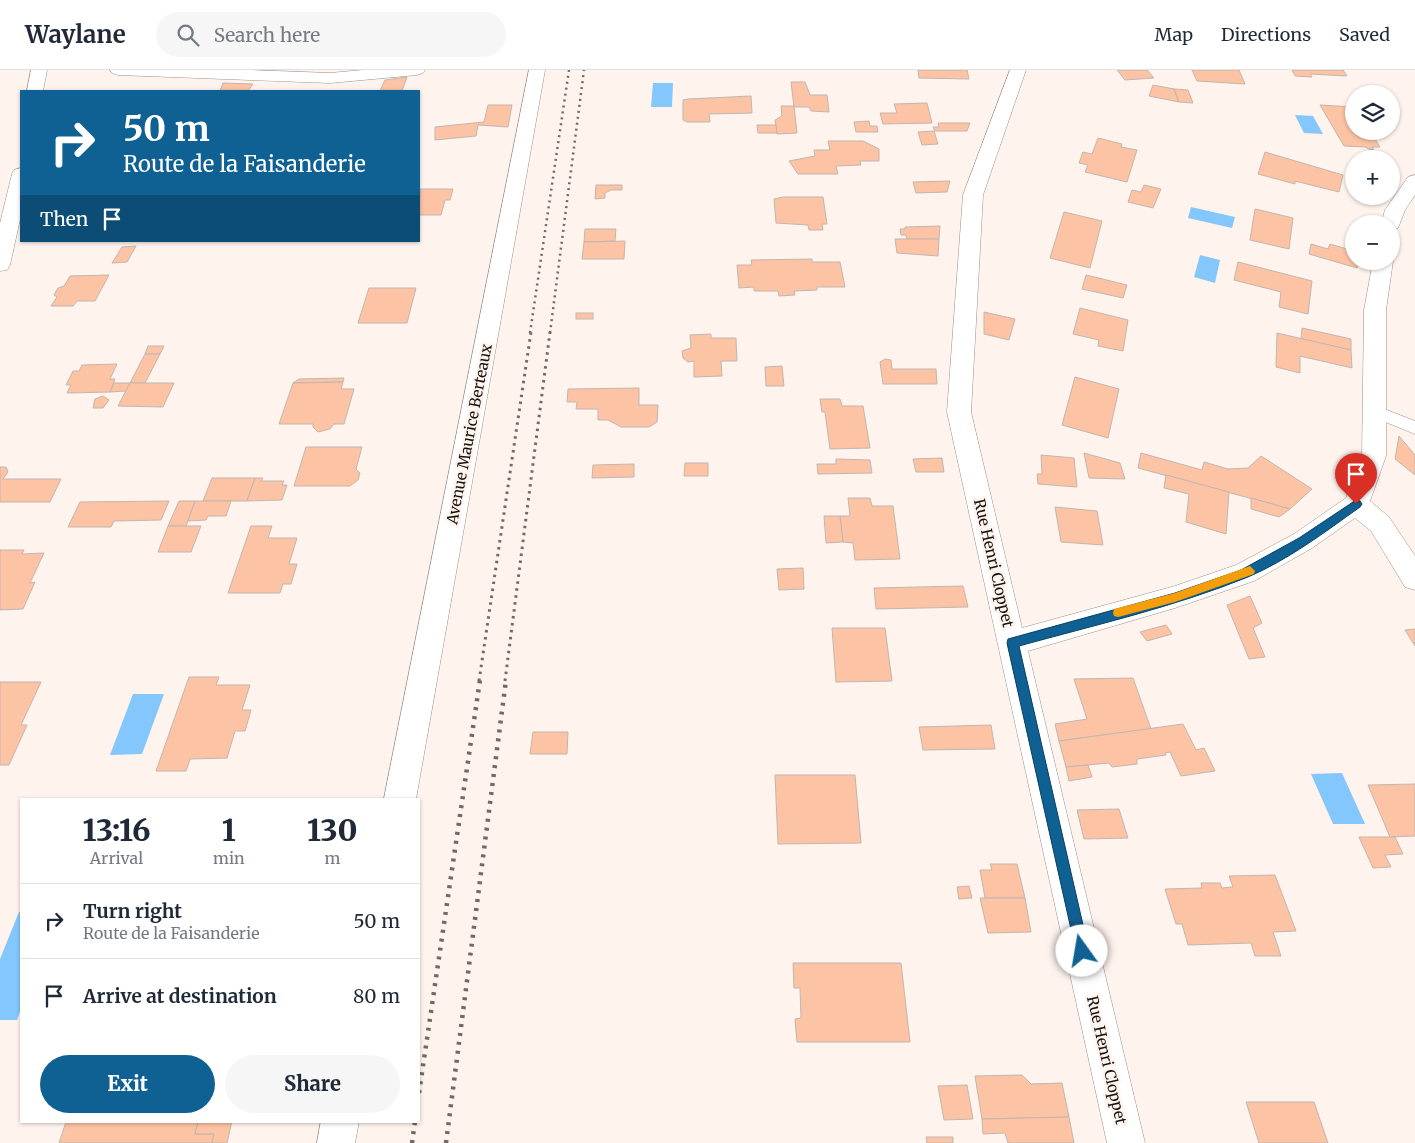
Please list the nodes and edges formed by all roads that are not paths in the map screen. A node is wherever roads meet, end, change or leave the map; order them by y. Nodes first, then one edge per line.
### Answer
1 (39, 70) edge
2 (118, 70) edge
3 (417, 70) edge
4 (537, 70) edge
5 (1018, 70) edge
6 (35, 90) edge
7 (20, 178) edge
8 (1415, 181) edge
9 (1394, 215) edge
10 (0, 265) edge
11 (1382, 270) edge
12 (1374, 411) junction
13 (1415, 428) edge
14 (1356, 504) junction
15 (1415, 579) edge
16 (1013, 643) junction
17 (400, 798) edge
18 (340, 1123) edge
19 (336, 1143) edge
20 (1126, 1143) edge

1 - 6 street
2 - 3 street
4 - 17 street, Avenue Maurice Berteaux
5 - 16 street, Rue Henri Cloppet
7 - 10 street
8 - 9 street
11 - 12 street
12 - 13 lane
12 - 14 street
14 - 15 street
14 - 16 street
16 - 20 street, Rue Henri Cloppet
18 - 19 street

